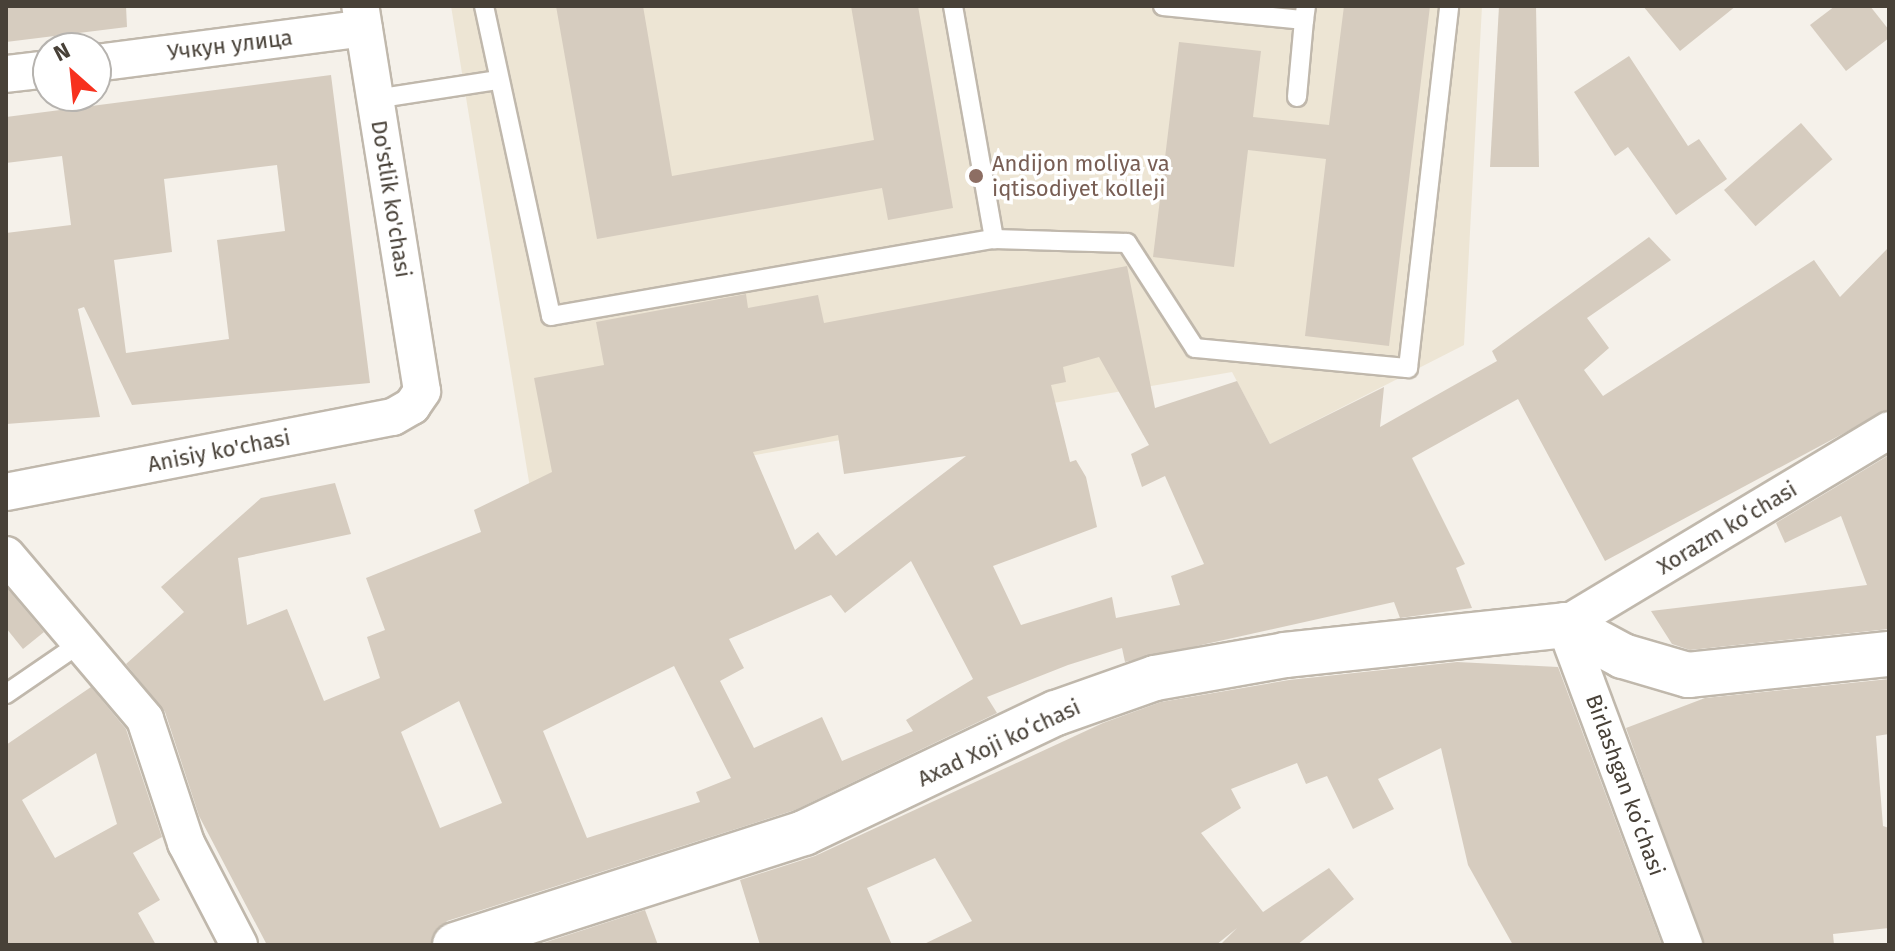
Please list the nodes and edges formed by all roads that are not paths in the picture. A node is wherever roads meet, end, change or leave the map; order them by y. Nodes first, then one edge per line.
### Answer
1 (484, 6) edge
2 (953, 6) edge
3 (1163, 6) edge
4 (1449, 6) edge
5 (1305, 13) edge
6 (362, 17) edge
7 (112, 60) edge
8 (32, 71) edge
9 (6, 74) edge
10 (498, 80) junction
11 (1297, 97) dead end
12 (375, 99) junction
13 (994, 239) junction
14 (422, 391) joint
15 (1889, 430) edge
16 (6, 492) edge
17 (6, 555) edge
18 (1565, 625) junction
19 (82, 642) junction
20 (1889, 654) edge
21 (6, 694) edge
22 (519, 933) edge
23 (239, 945) edge
24 (455, 945) edge
25 (1684, 945) edge

1 - 10 lane
2 - 13 lane
3 - 5 lane
4 - 13 lane
5 - 11 lane
6 - 7 street, Учкун улица
6 - 12 street, Do'stlik ko'chasi
8 - 9 street
10 - 12 lane
10 - 13 lane
12 - 14 street, Do'stlik ko'chasi
14 - 16 street, Anisiy ko'chasi
15 - 18 street, Xorazm koʻchasi
17 - 19 street
18 - 20 street
18 - 22 street, Axad Xoji koʻchasi
18 - 25 street, Birlashgan koʻchasi
19 - 21 lane
19 - 23 street
22 - 24 street, Axad Xoji koʻchasi

